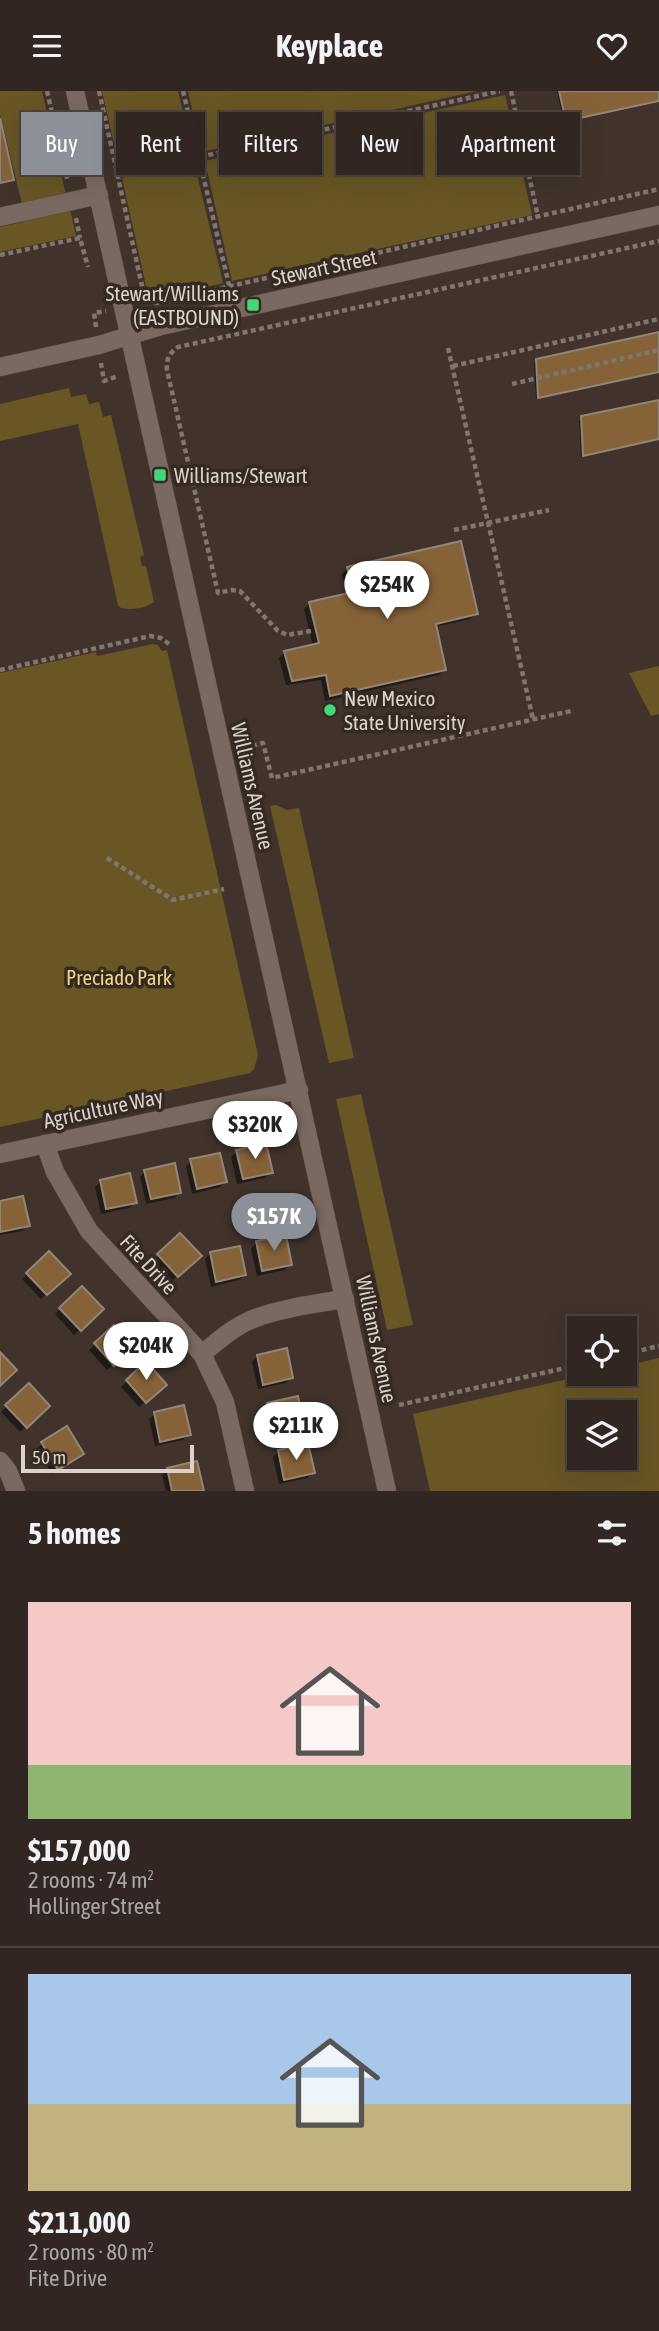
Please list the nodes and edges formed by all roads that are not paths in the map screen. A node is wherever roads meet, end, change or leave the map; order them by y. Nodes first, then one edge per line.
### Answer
1 (75, 91) edge
2 (99, 195) junction
3 (659, 215) edge
4 (0, 217) edge
5 (129, 336) junction
6 (0, 367) edge
7 (299, 1090) junction
8 (46, 1144) junction
9 (0, 1154) edge
10 (345, 1299) junction
11 (202, 1354) junction
12 (0, 1461) edge
13 (16, 1491) edge
14 (245, 1491) edge
15 (387, 1491) edge

1 - 2 street, Williams Avenue
2 - 4 street
2 - 5 street, Williams Avenue
3 - 5 street, Stewart Street
5 - 6 street, Stewart Street
5 - 7 street, Williams Avenue
7 - 8 street, Agriculture Way
7 - 10 street, Williams Avenue
8 - 9 street, Agriculture Way
8 - 11 street, Fite Drive
10 - 11 street
10 - 15 street, Williams Avenue
11 - 14 street, Fite Drive
12 - 13 street

